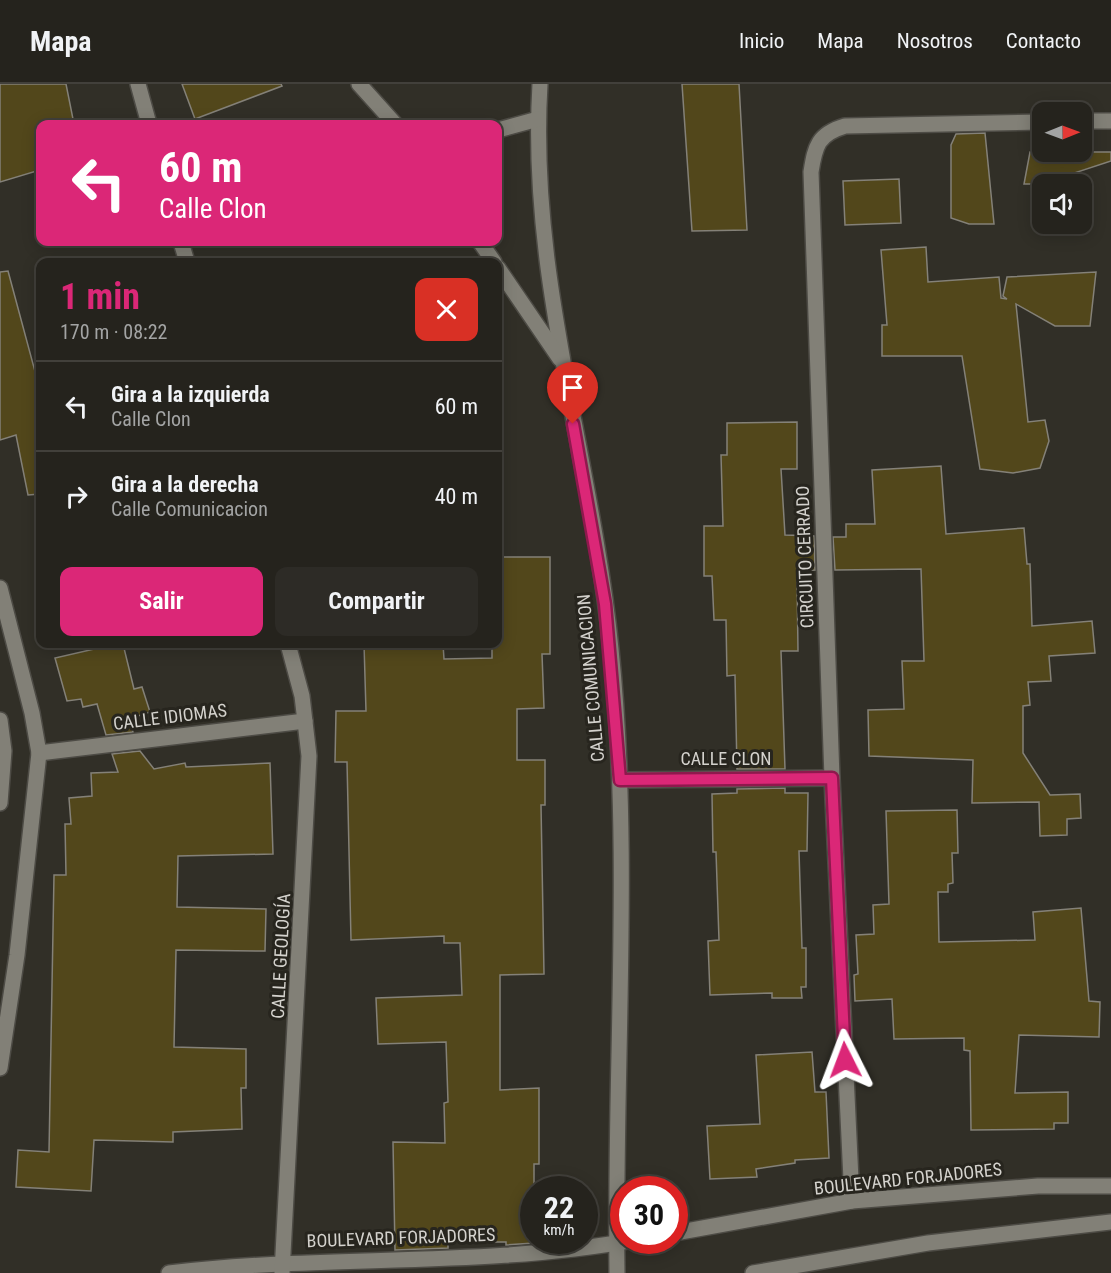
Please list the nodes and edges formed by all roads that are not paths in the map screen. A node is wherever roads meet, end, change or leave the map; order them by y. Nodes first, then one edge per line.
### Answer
1 (138, 84) edge
2 (359, 84) edge
3 (540, 84) edge
4 (538, 119) junction
5 (148, 120) edge
6 (391, 120) edge
7 (1092, 121) edge
8 (1111, 121) edge
9 (1032, 122) edge
10 (502, 129) edge
11 (502, 274) edge
12 (562, 362) junction
13 (0, 588) edge
14 (289, 648) edge
15 (0, 720) edge
16 (305, 721) junction
17 (39, 753) junction
18 (832, 778) junction
19 (620, 780) junction
20 (0, 803) edge
21 (0, 1068) edge
22 (617, 1176) edge
23 (1111, 1186) edge
24 (852, 1201) junction
25 (1111, 1222) edge
26 (688, 1231) edge
27 (610, 1245) edge
28 (617, 1254) edge
29 (283, 1268) edge
30 (169, 1273) edge
31 (617, 1273) edge
32 (753, 1273) edge

1 - 5 street
2 - 6 street
3 - 4 street, CALLE COMUNICACION
4 - 10 street
4 - 12 street, CALLE COMUNICACION
7 - 8 street
9 - 18 street, CIRCUITO CERRADO
11 - 12 street
12 - 19 street, CALLE COMUNICACION
13 - 17 street
14 - 16 street, CALLE GEOLOGÍA
15 - 20 street
16 - 17 street, CALLE IDIOMAS
16 - 29 street, CALLE GEOLOGÍA
17 - 21 street
18 - 19 street, CALLE CLON
18 - 24 street, CIRCUITO CERRADO
19 - 22 street, CALLE COMUNICACION
23 - 24 street, BOULEVARD FORJADORES
24 - 26 street, BOULEVARD FORJADORES
25 - 32 street
27 - 29 street, BOULEVARD FORJADORES
28 - 31 street, CALLE COMUNICACION
29 - 30 street, BOULEVARD FORJADORES

